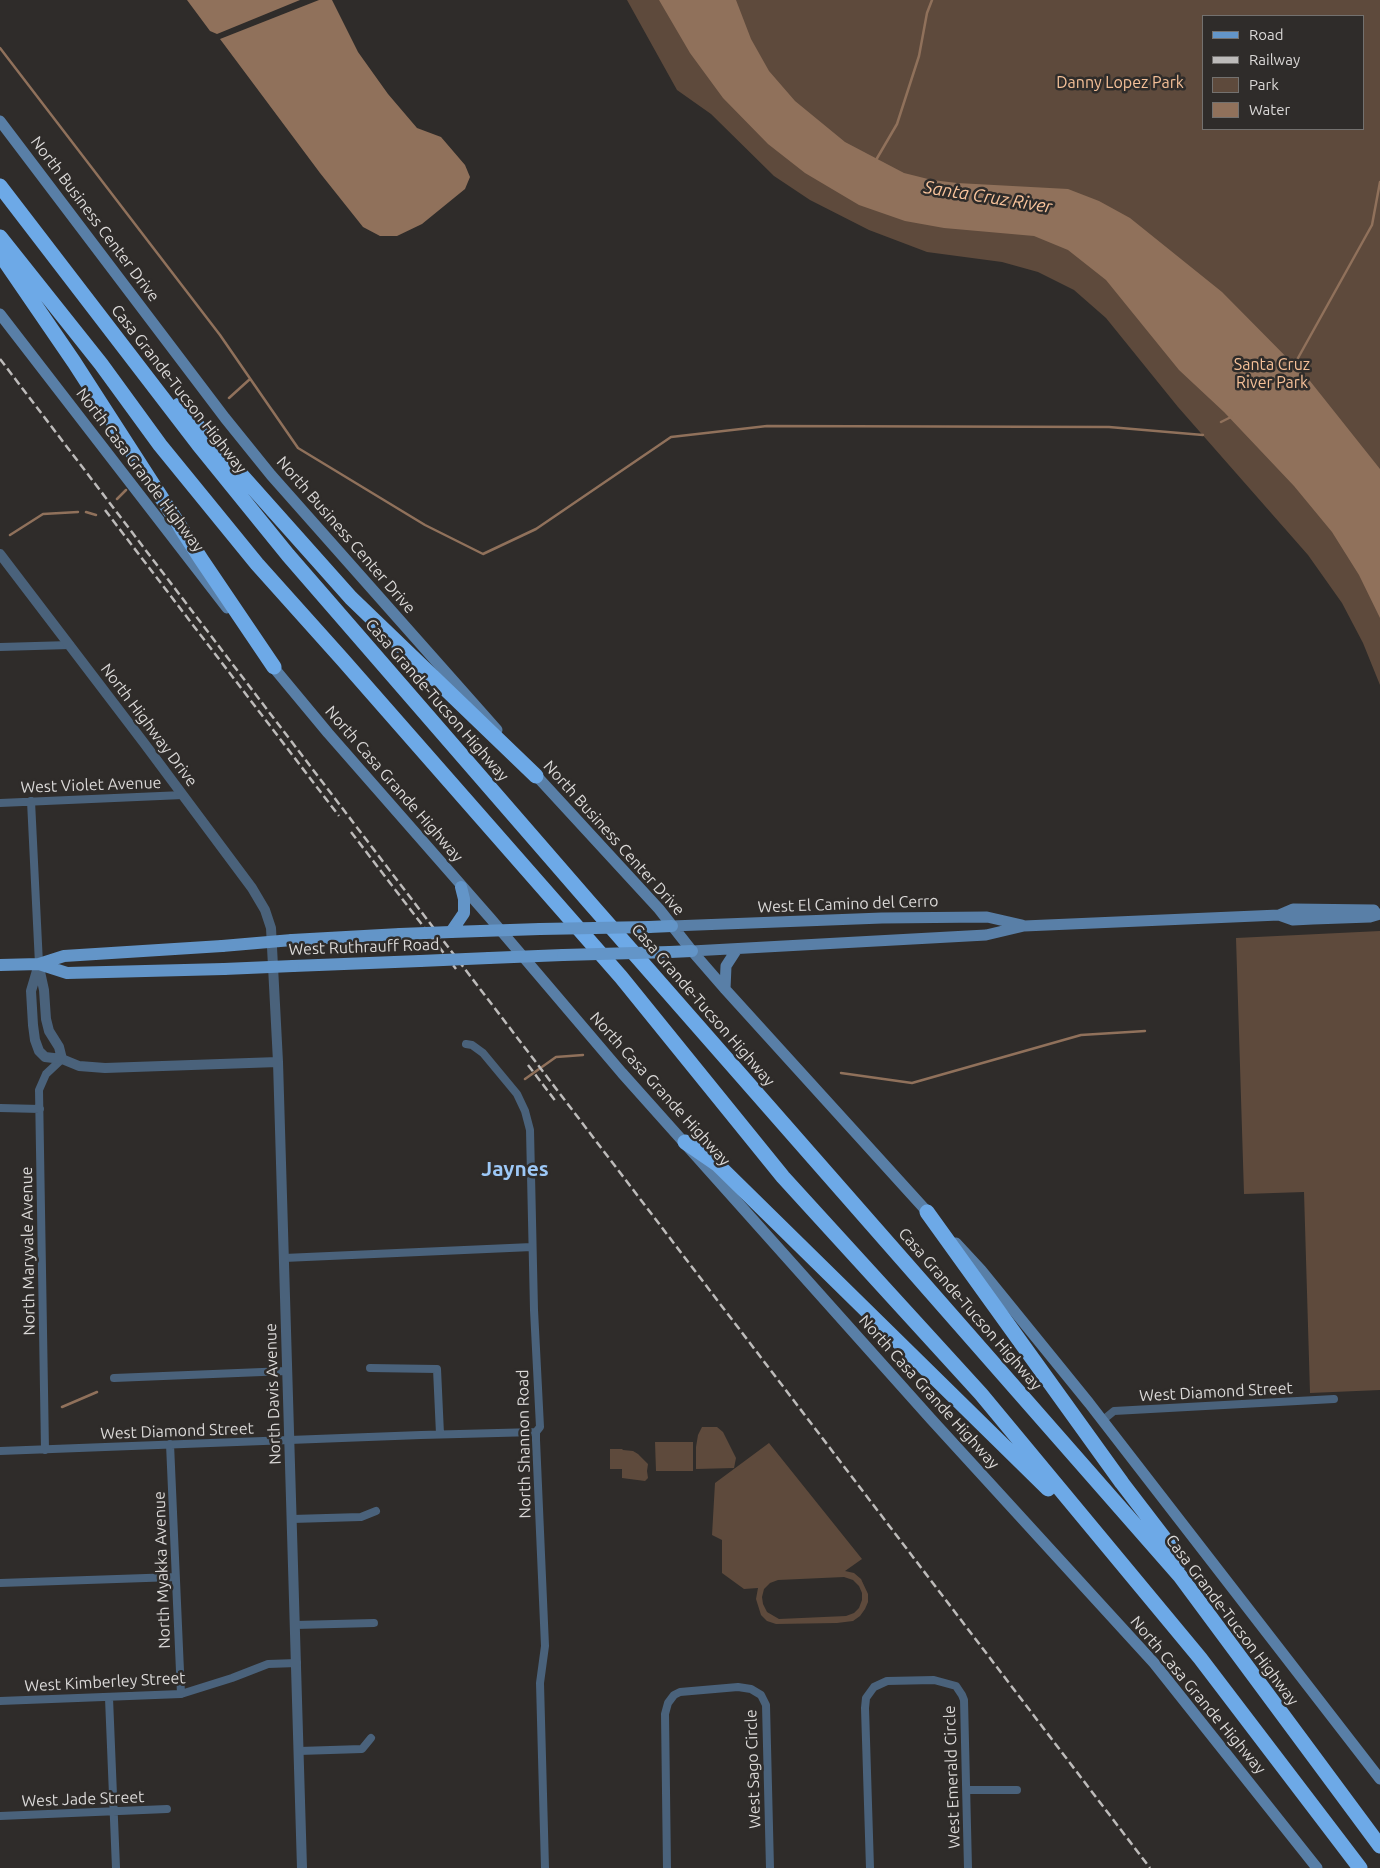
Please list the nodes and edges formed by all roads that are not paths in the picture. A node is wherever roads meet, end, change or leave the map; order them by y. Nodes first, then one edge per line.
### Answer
1 (0, 121) edge
2 (0, 186) edge
3 (0, 237) edge
4 (0, 254) edge
5 (0, 314) edge
6 (103, 320) junction
7 (0, 554) edge
8 (70, 645) junction
9 (0, 647) edge
10 (274, 667) junction
11 (536, 776) junction
12 (183, 795) junction
13 (31, 801) junction
14 (0, 803) edge
15 (462, 888) junction
16 (1380, 912) edge
17 (269, 919) joint
18 (672, 926) junction
19 (1024, 926) junction
20 (456, 929) junction
21 (500, 930) junction
22 (737, 949) junction
23 (692, 951) junction
24 (522, 957) junction
25 (39, 964) junction
26 (0, 965) edge
27 (725, 989) junction
28 (466, 1044) dead end
29 (62, 1059) junction
30 (278, 1062) junction
31 (0, 1108) edge
32 (40, 1109) junction
33 (684, 1142) junction
34 (927, 1212) junction
35 (532, 1247) junction
36 (284, 1258) junction
37 (370, 1368) dead end
38 (287, 1371) junction
39 (114, 1378) dead end
40 (1334, 1399) dead end
41 (1102, 1420) junction
42 (536, 1432) junction
43 (440, 1434) junction
44 (290, 1440) junction
45 (170, 1444) junction
46 (45, 1450) junction
47 (0, 1451) edge
48 (376, 1511) dead end
49 (292, 1518) junction
50 (1094, 1531) junction
51 (1180, 1576) junction
52 (175, 1577) junction
53 (0, 1583) edge
54 (374, 1623) dead end
55 (295, 1625) junction
56 (297, 1663) junction
57 (181, 1694) junction
58 (109, 1698) junction
59 (0, 1701) edge
60 (371, 1738) dead end
61 (299, 1751) junction
62 (1380, 1779) edge
63 (967, 1790) junction
64 (1017, 1790) dead end
65 (167, 1810) dead end
66 (114, 1811) junction
67 (0, 1816) edge
68 (1380, 1846) edge
69 (116, 1868) edge
70 (302, 1868) edge
71 (545, 1868) edge
72 (667, 1868) edge
73 (770, 1868) edge
74 (870, 1868) edge
75 (968, 1868) edge
76 (1317, 1868) edge
77 (1360, 1868) edge

1 - 11 main road, North Business Center Drive
2 - 6 highway, Casa Grande-Tucson Highway
3 - 50 highway
4 - 10 highway
5 - 10 main road, North Casa Grande Highway
6 - 11 highway
6 - 51 highway, Casa Grande-Tucson Highway
7 - 8 street, North Highway Drive
8 - 9 street
8 - 12 street, North Highway Drive
10 - 15 main road, North Casa Grande Highway
11 - 18 main road, North Business Center Drive
12 - 13 street, West Violet Avenue
12 - 17 street, North Highway Drive
13 - 14 street, West Violet Avenue
13 - 25 street
15 - 20 main road
15 - 21 main road, North Casa Grande Highway
16 - 19 main road, West El Camino del Cerro
17 - 30 street, North Davis Avenue
18 - 19 main road, West El Camino del Cerro
18 - 21 main road, West Ruthrauff Road, bridge
18 - 23 main road, North Business Center Drive
19 - 22 main road, West El Camino del Cerro
20 - 21 main road, West Ruthrauff Road
20 - 25 main road, West Ruthrauff Road, bridge
21 - 24 main road, North Casa Grande Highway
22 - 23 main road, West El Camino del Cerro
22 - 27 main road
23 - 24 main road, West Ruthrauff Road, bridge
23 - 27 main road
24 - 25 main road, West Ruthrauff Road, bridge
24 - 33 main road, North Casa Grande Highway
25 - 26 main road, West Ruthrauff Road
25 - 29 street
25 - 29 street
27 - 34 main road
28 - 35 street, North Shannon Road
29 - 30 street
29 - 32 street, North Maryvale Avenue
30 - 36 street, North Davis Avenue
31 - 32 street
32 - 46 street, North Maryvale Avenue
33 - 50 highway
33 - 76 main road, North Casa Grande Highway
34 - 41 main road
34 - 51 highway
35 - 36 street
35 - 42 street, North Shannon Road
36 - 38 street, North Davis Avenue
37 - 43 street
38 - 39 street
38 - 44 street, North Davis Avenue
40 - 41 street, West Diamond Street
41 - 62 main road
42 - 43 street, West Diamond Street
42 - 71 street, North Shannon Road
43 - 44 street, West Diamond Street
44 - 45 street, West Diamond Street
44 - 49 street, North Davis Avenue
45 - 46 street, West Diamond Street
45 - 52 street, North Myakka Avenue
46 - 47 street, West Diamond Street
48 - 49 street
49 - 55 street, North Davis Avenue
50 - 77 highway
51 - 68 highway, Casa Grande-Tucson Highway
52 - 53 street
52 - 57 street, North Myakka Avenue
54 - 55 street
55 - 56 street, North Davis Avenue
56 - 57 street, West Kimberley Street
56 - 61 street, North Davis Avenue
57 - 58 street, West Kimberley Street
58 - 59 street, West Kimberley Street
58 - 66 street
60 - 61 street
61 - 70 street, North Davis Avenue
63 - 64 street
63 - 74 street, West Emerald Circle
63 - 75 street, West Emerald Circle
65 - 66 street, West Jade Street
66 - 67 street, West Jade Street
66 - 69 street
72 - 73 street, West Sago Circle

